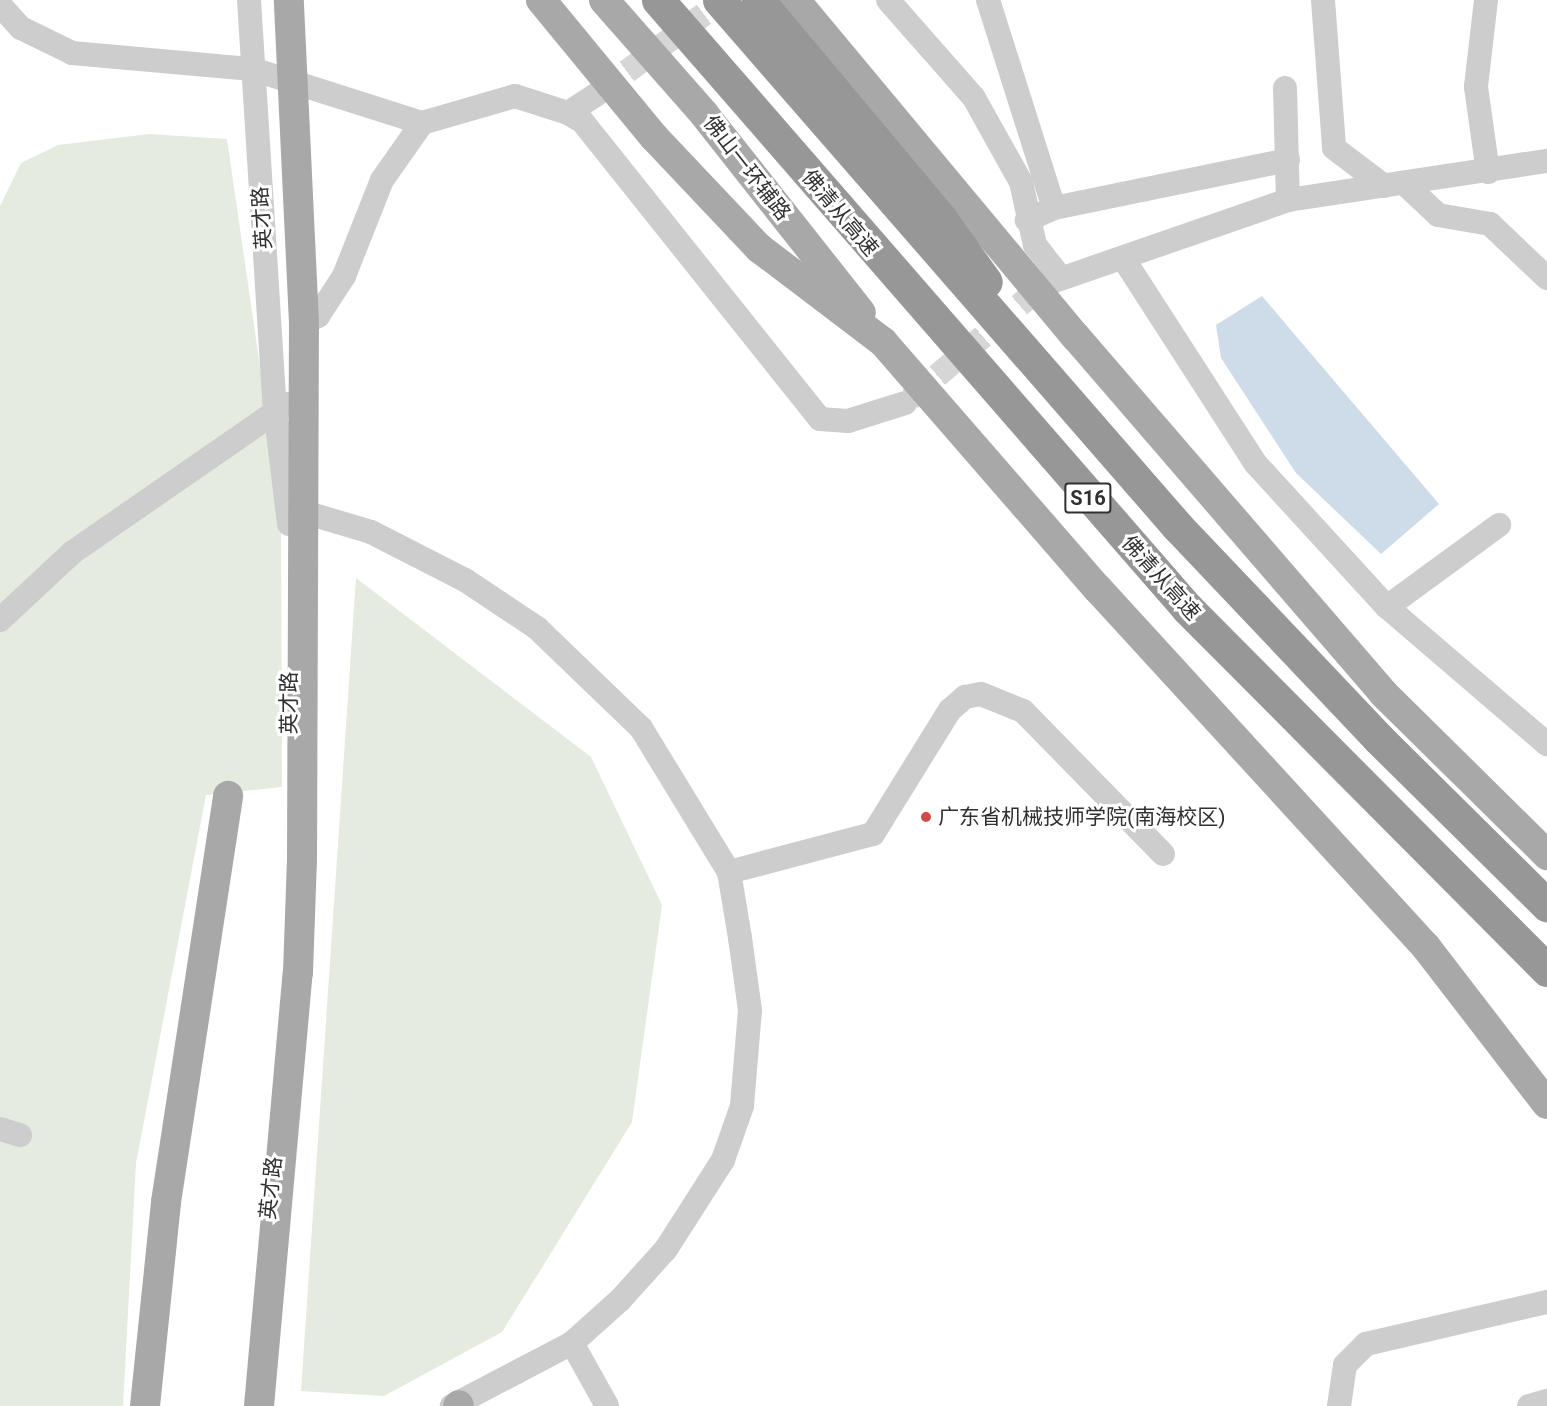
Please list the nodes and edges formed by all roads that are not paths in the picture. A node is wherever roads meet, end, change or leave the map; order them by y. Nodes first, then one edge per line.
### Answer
1 (249, 0) edge
2 (289, 0) edge
3 (541, 0) edge
4 (604, 0) edge
5 (658, 0) edge
6 (719, 0) edge
7 (758, 0) edge
8 (795, 0) edge
9 (888, 0) edge
10 (988, 0) edge
11 (1323, 0) edge
12 (1485, 0) edge
13 (0, 5) edge
14 (252, 69) junction
15 (290, 81) junction
16 (1284, 88) dead end
17 (597, 94) tunnel mouth
18 (568, 112) junction
19 (422, 123) junction
20 (1288, 160) junction
21 (1547, 161) edge
22 (1488, 172) junction
23 (1395, 185) junction
24 (1288, 200) junction
25 (1054, 208) junction
26 (1027, 220) junction
27 (1123, 258) junction
28 (1547, 278) edge
29 (304, 323) junction
30 (883, 342) junction
31 (1064, 399) junction
32 (304, 400) junction
33 (905, 403) tunnel mouth
34 (275, 408) junction
35 (304, 512) junction
36 (1499, 525) dead end
37 (1387, 607) junction
38 (0, 620) edge
39 (1547, 744) edge
40 (228, 796) dead end
41 (1163, 854) dead end
42 (1547, 855) edge
43 (729, 872) junction
44 (1547, 905) edge
45 (1547, 970) edge
46 (1547, 1104) edge
47 (1547, 1302) edge
48 (572, 1343) junction
49 (1547, 1401) edge
50 (145, 1406) edge
51 (250, 1406) edge
52 (259, 1406) edge
53 (456, 1406) edge
54 (607, 1406) edge
55 (1338, 1406) edge
56 (1529, 1406) edge

1 - 14 street, 英才路
2 - 15 main road, 英才路
3 - 30 main road
4 - 30 main road, 佛山一环辅路
5 - 45 highway, 佛清从高速 / S16
6 - 31 highway, S16
7 - 31 highway
8 - 42 main road
9 - 26 street
10 - 25 street
11 - 23 street
12 - 22 street
13 - 14 street
14 - 15 street
14 - 34 street, 英才路
15 - 19 street
15 - 29 main road, 英才路
16 - 20 street
17 - 18 street
18 - 19 street
18 - 33 street
19 - 29 street
20 - 24 street
20 - 25 street
21 - 22 street
22 - 23 street
23 - 24 street
23 - 28 street
24 - 27 street
25 - 26 street
26 - 27 street
27 - 37 street
29 - 32 main road, 英才路
30 - 46 main road
31 - 44 highway, S16
32 - 34 street
32 - 35 main road, 英才路
34 - 38 street
34 - 51 street, 英才路
35 - 43 street
35 - 52 main road, 英才路
36 - 37 street
37 - 39 street
40 - 50 main road
41 - 43 street
43 - 48 street
47 - 55 street
48 - 53 street
48 - 54 street
49 - 56 street

